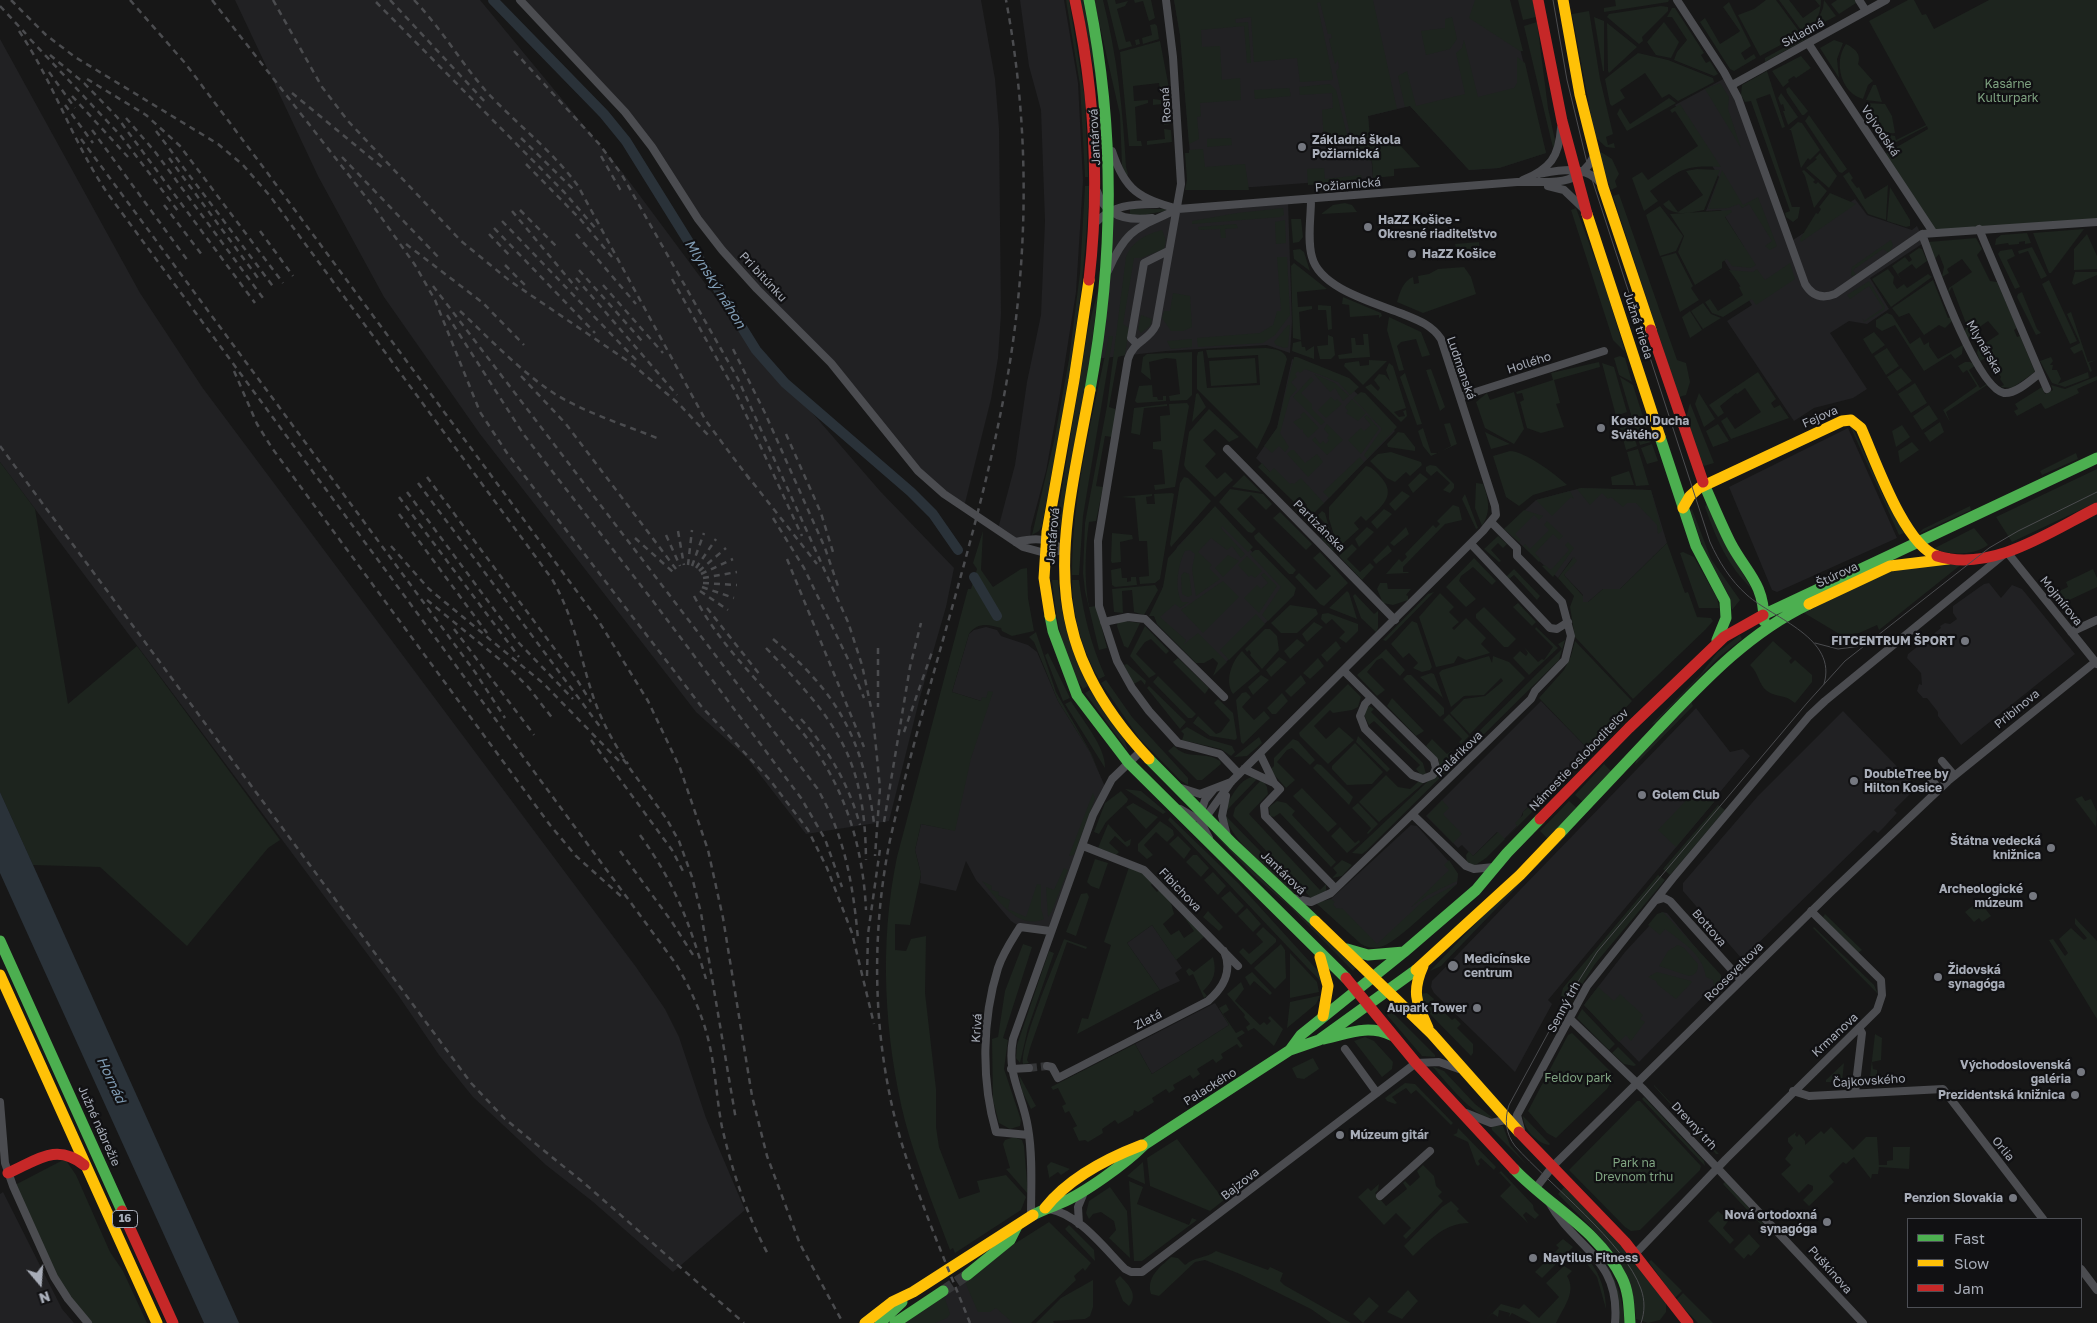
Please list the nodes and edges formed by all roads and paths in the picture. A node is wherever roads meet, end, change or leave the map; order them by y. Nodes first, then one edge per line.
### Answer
1 (520, 0) edge
2 (1075, 0) edge
3 (1089, 0) edge
4 (1166, 0) edge
5 (1538, 0) edge
6 (1563, 0) edge
7 (1677, 0) edge
8 (1859, 0) edge
9 (1886, 0) edge
10 (1866, 11) junction
11 (1808, 43) junction
12 (1732, 85) junction
13 (1562, 121) junction
14 (1110, 147) junction
15 (1594, 156) junction
16 (1578, 173) junction
17 (1538, 174) junction
18 (1095, 181) junction
19 (1519, 182) junction
20 (1603, 187) junction
21 (1311, 200) junction
22 (1161, 204) junction
23 (1178, 209) junction
24 (1110, 211) junction
25 (1586, 212) junction
26 (1162, 217) junction
27 (2097, 222) edge
28 (1094, 224) junction
29 (1979, 229) junction
30 (1933, 232) junction
31 (1922, 234) junction
32 (1168, 252) junction
33 (1106, 275) junction
34 (1136, 343) junction
35 (1604, 351) dead end
36 (2040, 373) junction
37 (2047, 389) dead end
38 (1460, 398) junction
39 (1227, 449) dead end
40 (2097, 458) edge
41 (1672, 471) junction
42 (1702, 487) junction
43 (1684, 508) junction
44 (2097, 508) edge
45 (1492, 523) junction
46 (1046, 539) junction
47 (1016, 542) junction
48 (1918, 542) junction
49 (1471, 544) junction
50 (1064, 550) junction
51 (2007, 552) junction
52 (1044, 553) junction
53 (1948, 558) junction
54 (1763, 597) junction
55 (1787, 604) junction
56 (1764, 615) junction
57 (1395, 620) junction
58 (2097, 620) edge
59 (1104, 622) junction
60 (1568, 622) junction
61 (2071, 632) junction
62 (1748, 642) junction
63 (1711, 648) junction
64 (2096, 663) edge
65 (1344, 670) junction
66 (1224, 697) dead end
67 (1371, 698) junction
68 (1142, 751) junction
69 (1260, 754) junction
70 (1942, 761) dead end
71 (1128, 762) junction
72 (1242, 771) junction
73 (1928, 775) dead end
74 (1954, 775) junction
75 (1231, 782) junction
76 (1274, 783) junction
77 (1174, 785) junction
78 (1214, 789) junction
79 (1939, 789) junction
80 (1164, 799) junction
81 (1202, 815) junction
82 (1413, 815) junction
83 (1227, 838) junction
84 (1083, 846) junction
85 (1215, 850) junction
86 (1496, 867) junction
87 (1336, 888) junction
88 (1287, 896) junction
89 (1657, 900) junction
90 (1811, 911) junction
91 (1050, 931) junction
92 (0, 941) edge
93 (1343, 947) junction
94 (1316, 949) junction
95 (1224, 951) junction
96 (1404, 952) junction
97 (1425, 962) junction
98 (1238, 966) dead end
99 (0, 975) edge
100 (1741, 980) junction
101 (1371, 991) junction
102 (1323, 1016) junction
103 (1569, 1018) junction
104 (1859, 1028) junction
105 (1430, 1032) junction
106 (1392, 1036) junction
107 (1319, 1040) junction
108 (1345, 1049) dead end
109 (1290, 1050) junction
110 (1416, 1063) junction
111 (1050, 1067) tunnel mouth
112 (1029, 1068) tunnel mouth
113 (1011, 1069) junction
114 (1463, 1071) junction
115 (1636, 1083) junction
116 (1793, 1091) junction
117 (1946, 1091) joint
118 (1855, 1092) junction
119 (1376, 1093) junction
120 (0, 1102) edge
121 (1460, 1110) junction
122 (1519, 1112) junction
123 (1508, 1120) junction
124 (67, 1124) junction
125 (1029, 1135) junction
126 (1524, 1136) junction
127 (1144, 1145) junction
128 (1430, 1151) dead end
129 (50, 1156) junction
130 (4, 1166) edge
131 (86, 1166) junction
132 (1553, 1166) junction
133 (1718, 1168) junction
134 (1086, 1189) junction
135 (1535, 1189) junction
136 (1380, 1196) dead end
137 (1548, 1200) junction
138 (1045, 1208) junction
139 (1031, 1217) junction
140 (2042, 1218) edge
141 (1079, 1224) junction
142 (1017, 1226) junction
143 (1635, 1254) junction
144 (2082, 1270) edge
145 (967, 1275) tunnel mouth
146 (2097, 1290) edge
147 (942, 1291) tunnel mouth
148 (913, 1292) junction
149 (88, 1323) edge
150 (157, 1323) edge
151 (173, 1323) edge
152 (865, 1323) edge
153 (880, 1323) edge
154 (895, 1323) edge
155 (1615, 1323) edge
156 (1630, 1323) edge
157 (1688, 1323) edge
158 (1863, 1323) edge

1 - 47 street, Pri bitúnku
2 - 18 main road, Jantárová
3 - 14 main road, Jantárová
4 - 23 street, Rosná
5 - 13 main road, Južná trieda
6 - 15 main road, Južná trieda
7 - 12 street
8 - 10 street
9 - 10 street, Skladná
10 - 11 street, Skladná
11 - 12 street, Skladná
11 - 30 street, Vojvodská
12 - 31 street
13 - 16 main road, Južná trieda
13 - 17 street, Požiarnická
14 - 22 street, Požiarnická
14 - 24 main road, Jantárová
15 - 16 street
15 - 20 main road, Južná trieda
16 - 17 street, Požiarnická
16 - 19 street, Požiarnická
16 - 20 street
16 - 25 main road, Južná trieda
17 - 19 street, Požiarnická
18 - 24 street
18 - 28 main road, Jantárová
19 - 21 street, Požiarnická
19 - 25 street, Požiarnická
20 - 42 main road, Južná trieda
21 - 23 street, Požiarnická
21 - 38 street, Ludmanská
22 - 23 street, Požiarnická
22 - 24 street
23 - 26 street, Požiarnická
23 - 32 street, Rosná
24 - 26 street, Požiarnická
24 - 28 street
24 - 33 main road, Jantárová
25 - 41 main road, Južná trieda
26 - 33 street, Požiarnická
27 - 29 street
28 - 46 main road, Jantárová
29 - 30 street
29 - 36 street
30 - 31 street
31 - 36 street, Mlynárska
32 - 34 street, Rosná
32 - 34 street
33 - 50 main road, Jantárová
34 - 59 street
35 - 38 street, Hollého
36 - 37 street
38 - 45 street, Ludmanská
39 - 57 street, Partizánska
40 - 48 main road, Štúrova
41 - 42 main road
41 - 43 main road, Južná trieda
42 - 43 main road, Fejova
42 - 48 main road, Fejova
42 - 54 main road, Južná trieda
43 - 63 main road, Južná trieda
44 - 51 main road, Štúrova
45 - 49 street
45 - 60 street, Palárikova
46 - 47 street
46 - 50 street
46 - 52 main road, Jantárová
47 - 52 street, Pri bitúnku
48 - 53 main road, Štúrova
48 - 55 main road, Štúrova
49 - 57 street
49 - 60 street
50 - 52 street, Pri bitúnku
50 - 68 main road, Jantárová
51 - 53 main road, Štúrova
51 - 61 street, Mojmírova
51 - 89 street, Štúrova
52 - 71 main road, Jantárová
53 - 62 main road, Štúrova
54 - 55 main road
54 - 56 main road, Južná trieda
55 - 56 main road, Námestie osloboditeľov
56 - 62 main road, Južná trieda
56 - 63 main road, Námestie osloboditeľov
57 - 65 street
58 - 61 street
59 - 66 street
59 - 72 street
60 - 82 street, Palárikova
61 - 64 street, Mojmírova
62 - 97 main road
63 - 86 main road, Námestie osloboditeľov
64 - 74 street, Pribinova
65 - 67 street, Palárikova
65 - 69 street
67 - 67 street, Palárikova
68 - 71 street
68 - 77 main road, Jantárová
69 - 72 street
69 - 76 street
70 - 74 street
71 - 80 main road, Jantárová
71 - 84 street
72 - 75 street
72 - 76 street
73 - 79 street
74 - 79 street, Rooseveltova
75 - 78 street
75 - 81 street
75 - 83 street
76 - 87 street
77 - 78 street
77 - 81 main road, Jantárová
78 - 81 street
79 - 90 street, Rooseveltova
80 - 81 street
80 - 85 main road, Jantárová
81 - 83 main road, Jantárová
81 - 85 street
82 - 86 street
82 - 87 street, Palárikova
83 - 88 main road, Jantárová
84 - 91 street
84 - 95 street, Fibichova
85 - 94 main road, Jantárová
86 - 96 main road, Námestie osloboditeľov
87 - 88 street, Palárikova
88 - 93 main road, Jantárová
89 - 100 street, Bottova
89 - 103 street, Senný trh
90 - 100 street, Rooseveltova
90 - 104 street, Krmanova
91 - 113 street
91 - 125 street, Krivá
92 - 151 main road, Južné nábrežie / 16
93 - 96 main road
93 - 101 main road, Jantárová
94 - 101 main road, Jantárová
94 - 102 main road
95 - 98 street, Fibichova
95 - 111 street, Zlatá
96 - 101 main road
97 - 101 main road, Palackého
97 - 105 main road
99 - 124 main road, 16
100 - 115 street, Rooseveltova
101 - 102 main road, Palackého
101 - 105 main road
101 - 106 main road
101 - 107 main road, Palackého
102 - 109 main road, Palackého
103 - 115 street, Drevný trh
103 - 122 street, Senný trh
104 - 116 street, Krmanova
104 - 118 street
105 - 114 main road
106 - 107 main road
106 - 110 main road
107 - 109 main road, Palackého
108 - 119 street
109 - 127 main road, Palackého
110 - 114 street
110 - 119 street, Bajzova
110 - 121 main road
112 - 113 street
113 - 125 street
114 - 123 main road
115 - 132 street, Rooseveltova
115 - 133 street, Drevný trh
116 - 118 street, Čajkovského
116 - 133 street, Krmanova
117 - 118 street, Čajkovského
117 - 140 street, Orlia
119 - 141 street, Bajzova
120 - 130 street
121 - 123 street
121 - 135 main road
122 - 123 street
122 - 126 street
123 - 126 main road
124 - 129 main road
124 - 131 main road, 16
125 - 139 street
126 - 132 main road
127 - 134 main road, Palackého
127 - 138 main road, Palackého
128 - 136 street
129 - 130 main road
129 - 131 main road
130 - 149 street
131 - 150 main road, 16
132 - 135 street, Rooseveltova
132 - 143 main road
133 - 143 street, Drevný trh
133 - 158 street, Puškinova
134 - 138 main road, Palackého
134 - 141 street
135 - 137 main road
137 - 155 street
137 - 156 main road
138 - 139 main road, Palackého
138 - 141 street, Bajzova
139 - 142 main road, Palackého
142 - 145 main road, Palackého
142 - 148 main road, Palackého
143 - 157 main road
144 - 146 street
147 - 154 main road
148 - 152 main road, Palackého
148 - 153 main road, Palackého

